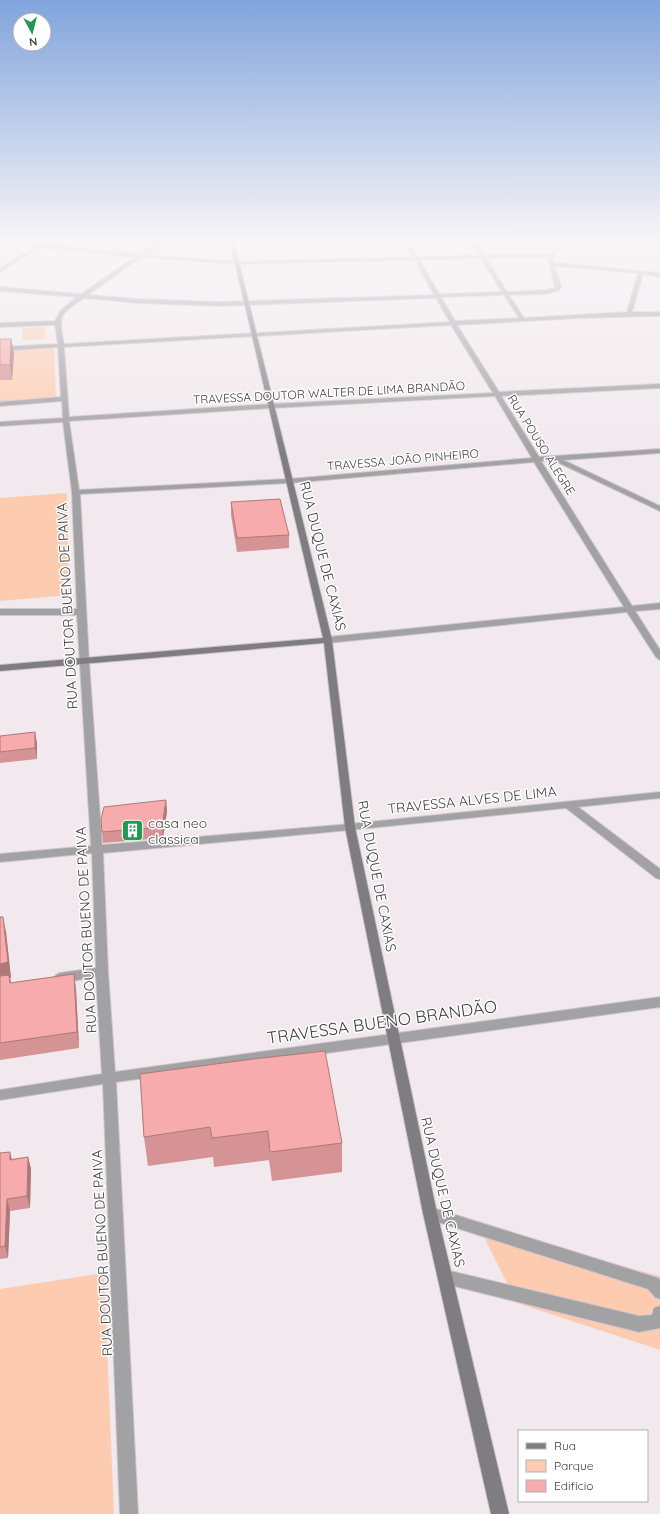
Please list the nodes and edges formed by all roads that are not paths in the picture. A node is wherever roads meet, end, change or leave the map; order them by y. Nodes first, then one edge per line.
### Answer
1 (61, 313) edge
2 (250, 313) edge
3 (447, 313) edge
4 (518, 313) edge
5 (630, 314) joint
6 (660, 314) edge
7 (522, 319) junction
8 (57, 323) junction
9 (453, 323) junction
10 (0, 325) edge
11 (255, 334) junction
12 (61, 345) junction
13 (0, 349) edge
14 (660, 386) edge
15 (497, 394) junction
16 (64, 400) junction
17 (0, 404) edge
18 (272, 406) junction
19 (66, 420) junction
20 (0, 424) edge
21 (660, 451) edge
22 (555, 458) junction
23 (538, 460) junction
24 (289, 481) junction
25 (76, 492) junction
26 (660, 509) edge
27 (660, 606) edge
28 (630, 608) junction
29 (0, 612) edge
30 (81, 612) junction
31 (328, 640) junction
32 (660, 657) edge
33 (84, 662) junction
34 (0, 668) edge
35 (660, 795) edge
36 (567, 804) junction
37 (350, 827) junction
38 (97, 849) junction
39 (0, 858) edge
40 (660, 875) edge
41 (102, 972) junction
42 (47, 980) edge
43 (660, 1002) edge
44 (394, 1039) junction
45 (109, 1078) junction
46 (0, 1095) edge
47 (430, 1214) junction
48 (446, 1277) junction
49 (660, 1292) edge
50 (660, 1313) edge
51 (129, 1514) edge
52 (500, 1514) edge

1 - 8 street
2 - 11 street, RUA DUQUE DE CAXIAS
3 - 9 street, RUA POUSO ALEGRE
4 - 7 street
5 - 6 street
5 - 7 street
7 - 9 street
8 - 10 street
8 - 12 street, RUA DOUTOR BUENO DE PAIVA
9 - 11 street
9 - 15 street, RUA POUSO ALEGRE
11 - 12 street
11 - 18 street, RUA DUQUE DE CAXIAS
12 - 13 street
12 - 16 street, RUA DOUTOR BUENO DE PAIVA
14 - 15 street, TRAVESSA DOUTOR WALTER DE LIMA BRANDÃO
15 - 18 street, TRAVESSA DOUTOR WALTER DE LIMA BRANDÃO
15 - 23 street, RUA POUSO ALEGRE
16 - 17 street
16 - 19 street, RUA DOUTOR BUENO DE PAIVA
18 - 19 street, TRAVESSA DOUTOR WALTER DE LIMA BRANDÃO
18 - 24 street, RUA DUQUE DE CAXIAS
19 - 20 street, TRAVESSA DOUTOR WALTER DE LIMA BRANDÃO
19 - 25 street, RUA DOUTOR BUENO DE PAIVA
21 - 22 street, TRAVESSA JOÃO PINHEIRO
22 - 23 street, TRAVESSA JOÃO PINHEIRO
22 - 26 street
23 - 24 street, TRAVESSA JOÃO PINHEIRO
23 - 28 street, RUA POUSO ALEGRE
24 - 25 street, TRAVESSA JOÃO PINHEIRO
24 - 31 street, RUA DUQUE DE CAXIAS
25 - 30 street, RUA DOUTOR BUENO DE PAIVA
27 - 28 street
28 - 31 street
28 - 32 street, RUA POUSO ALEGRE
29 - 30 street
30 - 33 street, RUA DOUTOR BUENO DE PAIVA
31 - 33 street
31 - 37 street, RUA DUQUE DE CAXIAS
33 - 34 street
33 - 38 street, RUA DOUTOR BUENO DE PAIVA
35 - 36 street, TRAVESSA ALVES DE LIMA
36 - 37 street, TRAVESSA ALVES DE LIMA
36 - 40 street
37 - 38 street, TRAVESSA ALVES DE LIMA
37 - 44 street, RUA DUQUE DE CAXIAS
38 - 39 street, TRAVESSA ALVES DE LIMA
38 - 41 street, RUA DOUTOR BUENO DE PAIVA
41 - 42 street
41 - 45 street, RUA DOUTOR BUENO DE PAIVA
43 - 44 street, TRAVESSA BUENO BRANDÃO
44 - 45 street, TRAVESSA BUENO BRANDÃO
44 - 47 street, RUA DUQUE DE CAXIAS
45 - 46 street, TRAVESSA BUENO BRANDÃO
45 - 51 street, RUA DOUTOR BUENO DE PAIVA
47 - 48 street, RUA DUQUE DE CAXIAS
47 - 49 street
48 - 50 street
48 - 52 street, RUA DUQUE DE CAXIAS

